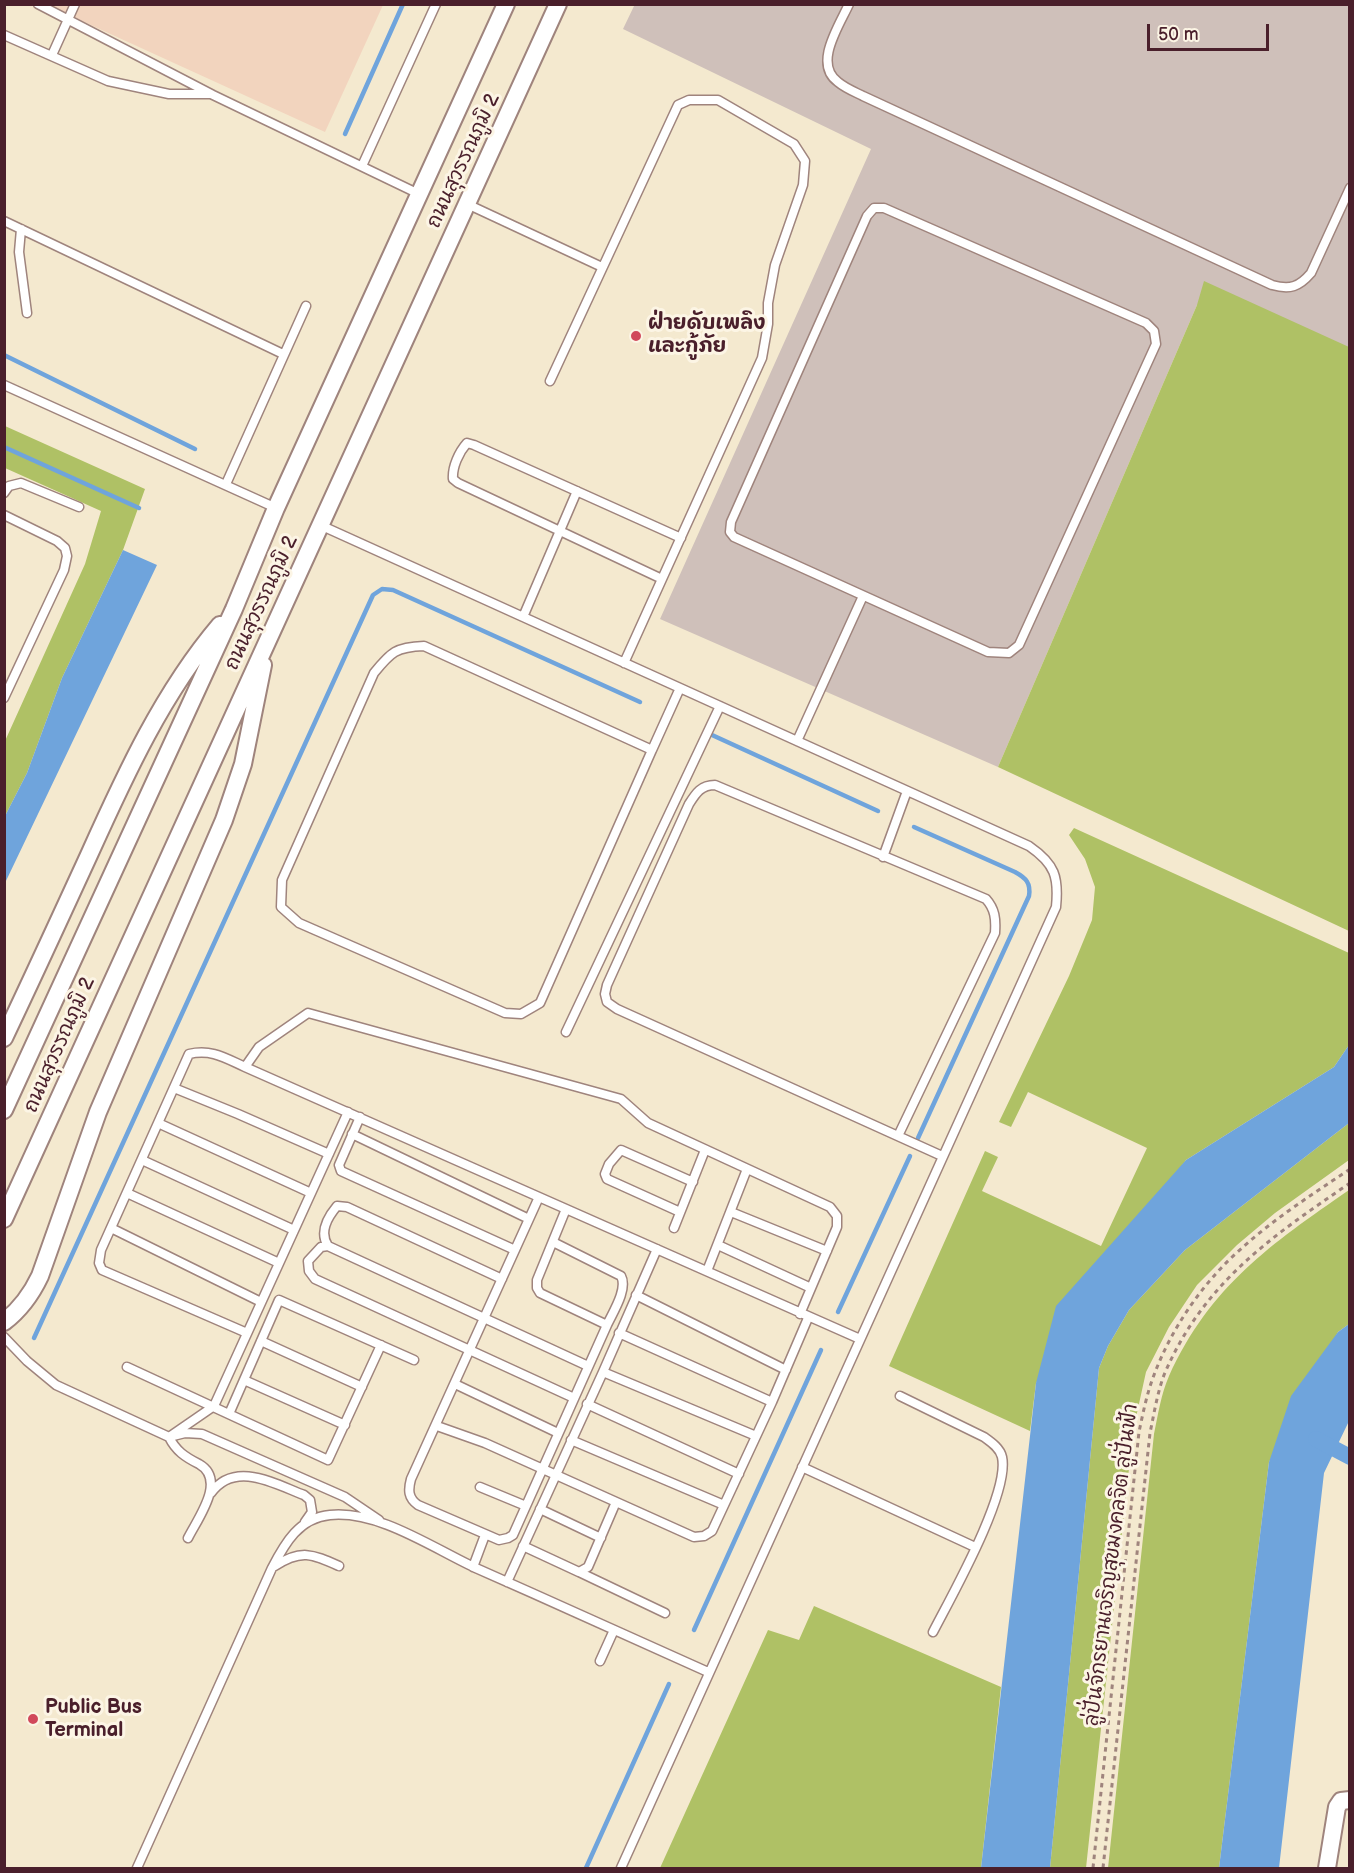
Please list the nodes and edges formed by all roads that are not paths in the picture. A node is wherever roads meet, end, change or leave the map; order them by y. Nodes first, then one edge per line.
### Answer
1 (38, 4) edge
2 (75, 4) edge
3 (436, 4) edge
4 (506, 4) edge
5 (558, 4) edge
6 (849, 4) edge
7 (68, 18) junction
8 (4, 35) edge
9 (52, 55) junction
10 (213, 94) junction
11 (362, 166) junction
12 (1350, 188) edge
13 (419, 194) junction
14 (467, 204) junction
15 (4, 221) edge
16 (21, 229) junction
17 (602, 267) junction
18 (306, 306) dead end
19 (27, 313) dead end
20 (283, 354) junction
21 (550, 381) dead end
22 (4, 385) edge
23 (226, 484) junction
24 (577, 491) junction
25 (4, 494) edge
26 (79, 507) dead end
27 (276, 508) junction
28 (4, 515) edge
29 (320, 525) junction
30 (560, 531) junction
31 (681, 538) junction
32 (662, 579) junction
33 (863, 596) junction
34 (234, 609) junction
35 (523, 617) junction
36 (267, 640) junction
37 (624, 663) junction
38 (680, 688) junction
39 (4, 698) edge
40 (720, 706) junction
41 (797, 741) junction
42 (652, 750) junction
43 (907, 791) junction
44 (883, 857) junction
45 (566, 1032) dead end
46 (4, 1038) edge
47 (245, 1066) junction
48 (174, 1088) junction
49 (4, 1110) edge
50 (348, 1112) junction
51 (360, 1118) junction
52 (159, 1123) junction
53 (352, 1134) junction
54 (898, 1136) junction
55 (705, 1150) junction
56 (329, 1154) junction
57 (942, 1156) junction
58 (142, 1160) junction
59 (747, 1169) junction
60 (693, 1182) junction
61 (127, 1193) junction
62 (311, 1193) junction
63 (539, 1197) junction
64 (566, 1209) junction
65 (680, 1212) junction
66 (731, 1212) junction
67 (4, 1219) edge
68 (529, 1219) junction
69 (111, 1228) junction
70 (674, 1228) dead end
71 (294, 1230) junction
72 (553, 1242) junction
73 (718, 1245) junction
74 (328, 1246) junction
75 (657, 1249) junction
76 (515, 1250) junction
77 (827, 1251) junction
78 (279, 1263) junction
79 (707, 1271) junction
80 (502, 1279) junction
81 (811, 1288) junction
82 (636, 1296) junction
83 (261, 1302) junction
84 (804, 1316) junction
85 (485, 1318) junction
86 (4, 1322) edge
87 (607, 1325) junction
88 (247, 1333) junction
89 (619, 1333) junction
90 (4, 1337) edge
91 (860, 1339) junction
92 (261, 1341) junction
93 (381, 1345) junction
94 (471, 1349) junction
95 (414, 1360) dead end
96 (588, 1366) junction
97 (127, 1367) dead end
98 (786, 1370) junction
99 (603, 1372) junction
100 (244, 1380) junction
101 (455, 1384) junction
102 (362, 1386) junction
103 (900, 1396) dead end
104 (574, 1398) junction
105 (772, 1402) junction
106 (587, 1404) junction
107 (213, 1406) junction
108 (229, 1414) junction
109 (345, 1425) junction
110 (436, 1426) junction
111 (558, 1433) junction
112 (756, 1436) junction
113 (169, 1437) junction
114 (571, 1440) junction
115 (802, 1467) junction
116 (543, 1469) junction
117 (739, 1474) junction
118 (555, 1475) junction
119 (480, 1487) dead end
120 (209, 1496) junction
121 (616, 1502) junction
122 (724, 1505) junction
123 (526, 1506) junction
124 (540, 1509) junction
125 (381, 1522) junction
126 (303, 1525) junction
127 (484, 1535) junction
128 (188, 1538) dead end
129 (601, 1538) junction
130 (523, 1546) junction
131 (975, 1547) junction
132 (339, 1566) dead end
133 (473, 1567) junction
134 (272, 1568) junction
135 (579, 1572) junction
136 (507, 1582) junction
137 (665, 1613) dead end
138 (614, 1630) junction
139 (933, 1632) dead end
140 (600, 1661) dead end
141 (708, 1672) junction
142 (1350, 1800) edge
143 (142, 1857) junction
144 (1328, 1860) edge
145 (137, 1869) edge
146 (142, 1869) edge
147 (621, 1869) edge

1 - 7 lane
2 - 7 lane
3 - 11 lane
4 - 13 street, ถนนสุวรรณภูมิ 2
5 - 14 street, ถนนสุวรรณภูมิ 2
6 - 12 lane
7 - 9 lane
7 - 10 lane
8 - 9 lane
9 - 10 lane
10 - 11 lane
11 - 13 lane
13 - 27 street, ถนนสุวรรณภูมิ 2
14 - 17 lane
14 - 29 street, ถนนสุวรรณภูมิ 2
15 - 16 lane
16 - 19 lane
16 - 20 lane
17 - 21 lane
17 - 31 lane
18 - 20 lane
20 - 23 lane
22 - 23 lane
23 - 27 lane
24 - 30 lane
24 - 30 lane
24 - 31 lane
25 - 26 lane
27 - 34 street, ถนนสุวรรณภูมิ 2
28 - 39 lane
29 - 35 lane
29 - 36 street, ถนนสุวรรณภูมิ 2
30 - 32 lane
30 - 35 lane
31 - 32 lane
32 - 37 lane
33 - 33 lane
33 - 41 lane
34 - 46 street
34 - 49 street, ถนนสุวรรณภูมิ 2
35 - 37 lane
36 - 67 street, ถนนสุวรรณภูมิ 2
36 - 86 street
37 - 38 lane
38 - 40 lane
38 - 42 lane
40 - 41 lane
40 - 45 lane
41 - 43 lane
42 - 42 lane
43 - 44 lane
43 - 57 lane
44 - 54 lane
44 - 54 lane
47 - 48 lane
47 - 50 lane
47 - 55 lane
48 - 52 lane
48 - 56 lane
50 - 51 lane
50 - 56 lane
51 - 53 lane
51 - 63 lane
52 - 58 lane
52 - 62 lane
53 - 68 lane
53 - 76 lane
54 - 57 lane
55 - 59 lane
55 - 60 lane
56 - 62 lane
57 - 91 lane
58 - 61 lane
58 - 71 lane
59 - 66 lane
59 - 77 lane
60 - 65 lane
60 - 65 lane
61 - 69 lane
61 - 78 lane
62 - 71 lane
63 - 64 lane
63 - 68 lane
64 - 72 lane
64 - 75 lane
65 - 70 lane
66 - 73 lane
66 - 77 lane
68 - 76 lane
69 - 83 lane
69 - 88 lane
71 - 78 lane
72 - 87 lane
72 - 87 lane
73 - 79 lane
73 - 81 lane
74 - 80 lane
74 - 85 lane
74 - 94 lane
75 - 79 lane
75 - 82 lane
76 - 80 lane
77 - 81 lane
78 - 83 lane
79 - 84 lane
80 - 85 lane
81 - 84 lane
82 - 89 lane
82 - 98 lane
83 - 88 lane
84 - 91 lane
84 - 98 lane
85 - 94 lane
85 - 96 lane
87 - 96 lane
88 - 107 lane
89 - 99 lane
89 - 105 lane
90 - 113 lane
91 - 115 lane
92 - 93 lane
92 - 100 lane
92 - 102 lane
93 - 95 lane
93 - 102 lane
94 - 101 lane
94 - 104 lane
96 - 104 lane
97 - 107 lane
98 - 105 lane
99 - 106 lane
99 - 112 lane
100 - 108 lane
100 - 109 lane
101 - 110 lane
101 - 111 lane
102 - 109 lane
103 - 131 lane
104 - 111 lane
105 - 112 lane
106 - 114 lane
106 - 117 lane
107 - 108 lane
107 - 113 lane
108 - 109 lane
110 - 116 lane
110 - 127 lane
111 - 116 lane
112 - 117 lane
113 - 120 lane
113 - 125 lane
114 - 118 lane
114 - 122 lane
115 - 131 lane
115 - 141 lane
116 - 118 lane
116 - 123 lane
117 - 122 lane
118 - 121 lane
118 - 124 lane
119 - 123 lane
120 - 126 lane
120 - 128 lane
121 - 122 lane
121 - 129 lane
123 - 127 lane
124 - 129 lane
124 - 130 lane
125 - 126 lane
125 - 133 lane
126 - 134 lane
127 - 133 lane
129 - 135 lane
130 - 135 lane
130 - 136 lane
131 - 139 lane
132 - 134 lane
133 - 136 lane
134 - 143 lane
135 - 137 lane
136 - 138 lane
138 - 140 lane
138 - 141 lane
141 - 147 lane
142 - 144 street
143 - 145 lane
143 - 146 lane

